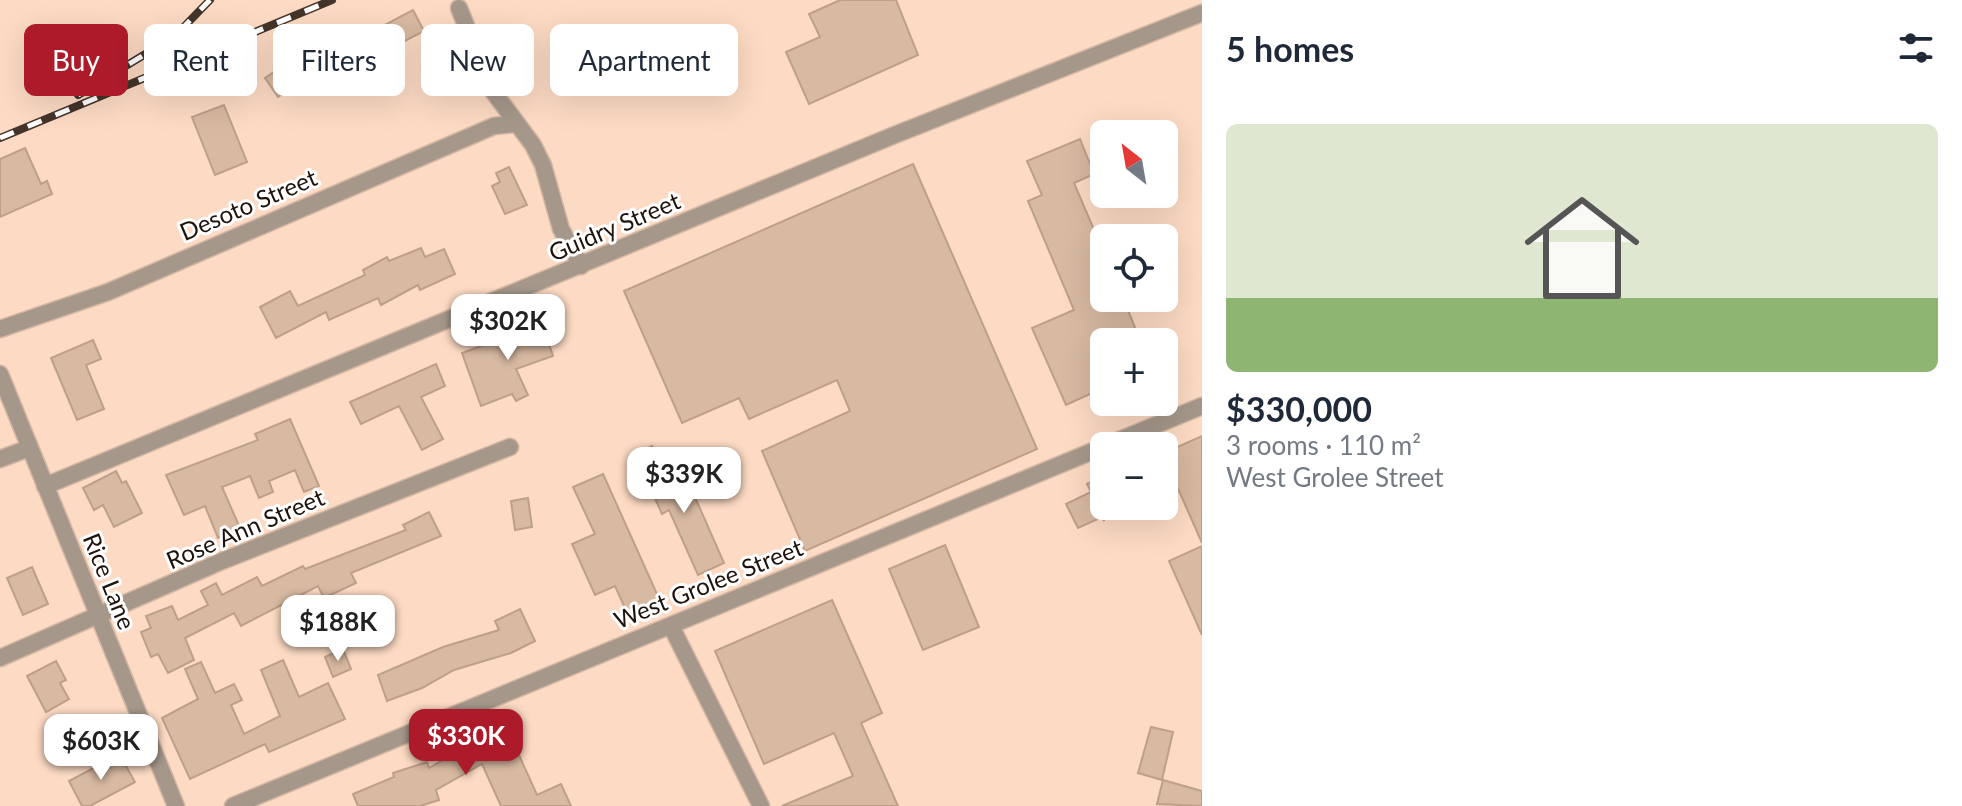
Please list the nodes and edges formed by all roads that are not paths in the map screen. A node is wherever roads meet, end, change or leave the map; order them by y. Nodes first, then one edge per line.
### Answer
1 (459, 8) dead end
2 (1202, 13) edge
3 (514, 124) junction
4 (581, 266) junction
5 (0, 329) edge
6 (0, 374) edge
7 (1202, 406) edge
8 (510, 447) dead end
9 (29, 448) junction
10 (0, 459) edge
11 (45, 486) junction
12 (99, 618) junction
13 (671, 626) junction
14 (0, 658) edge
15 (176, 806) edge
16 (233, 806) edge
17 (761, 806) edge

1 - 3 street
2 - 4 street, Guidry Street
3 - 4 street
3 - 5 street, Desoto Street
4 - 11 street, Guidry Street
6 - 9 street, Rice Lane
7 - 13 street, West Grolee Street
8 - 12 street, Rose Ann Street
9 - 10 street
9 - 11 street, Rice Lane
11 - 12 street, Rice Lane
12 - 14 street, Rose Ann Street
12 - 15 street, Rice Lane
13 - 16 street, West Grolee Street
13 - 17 street

